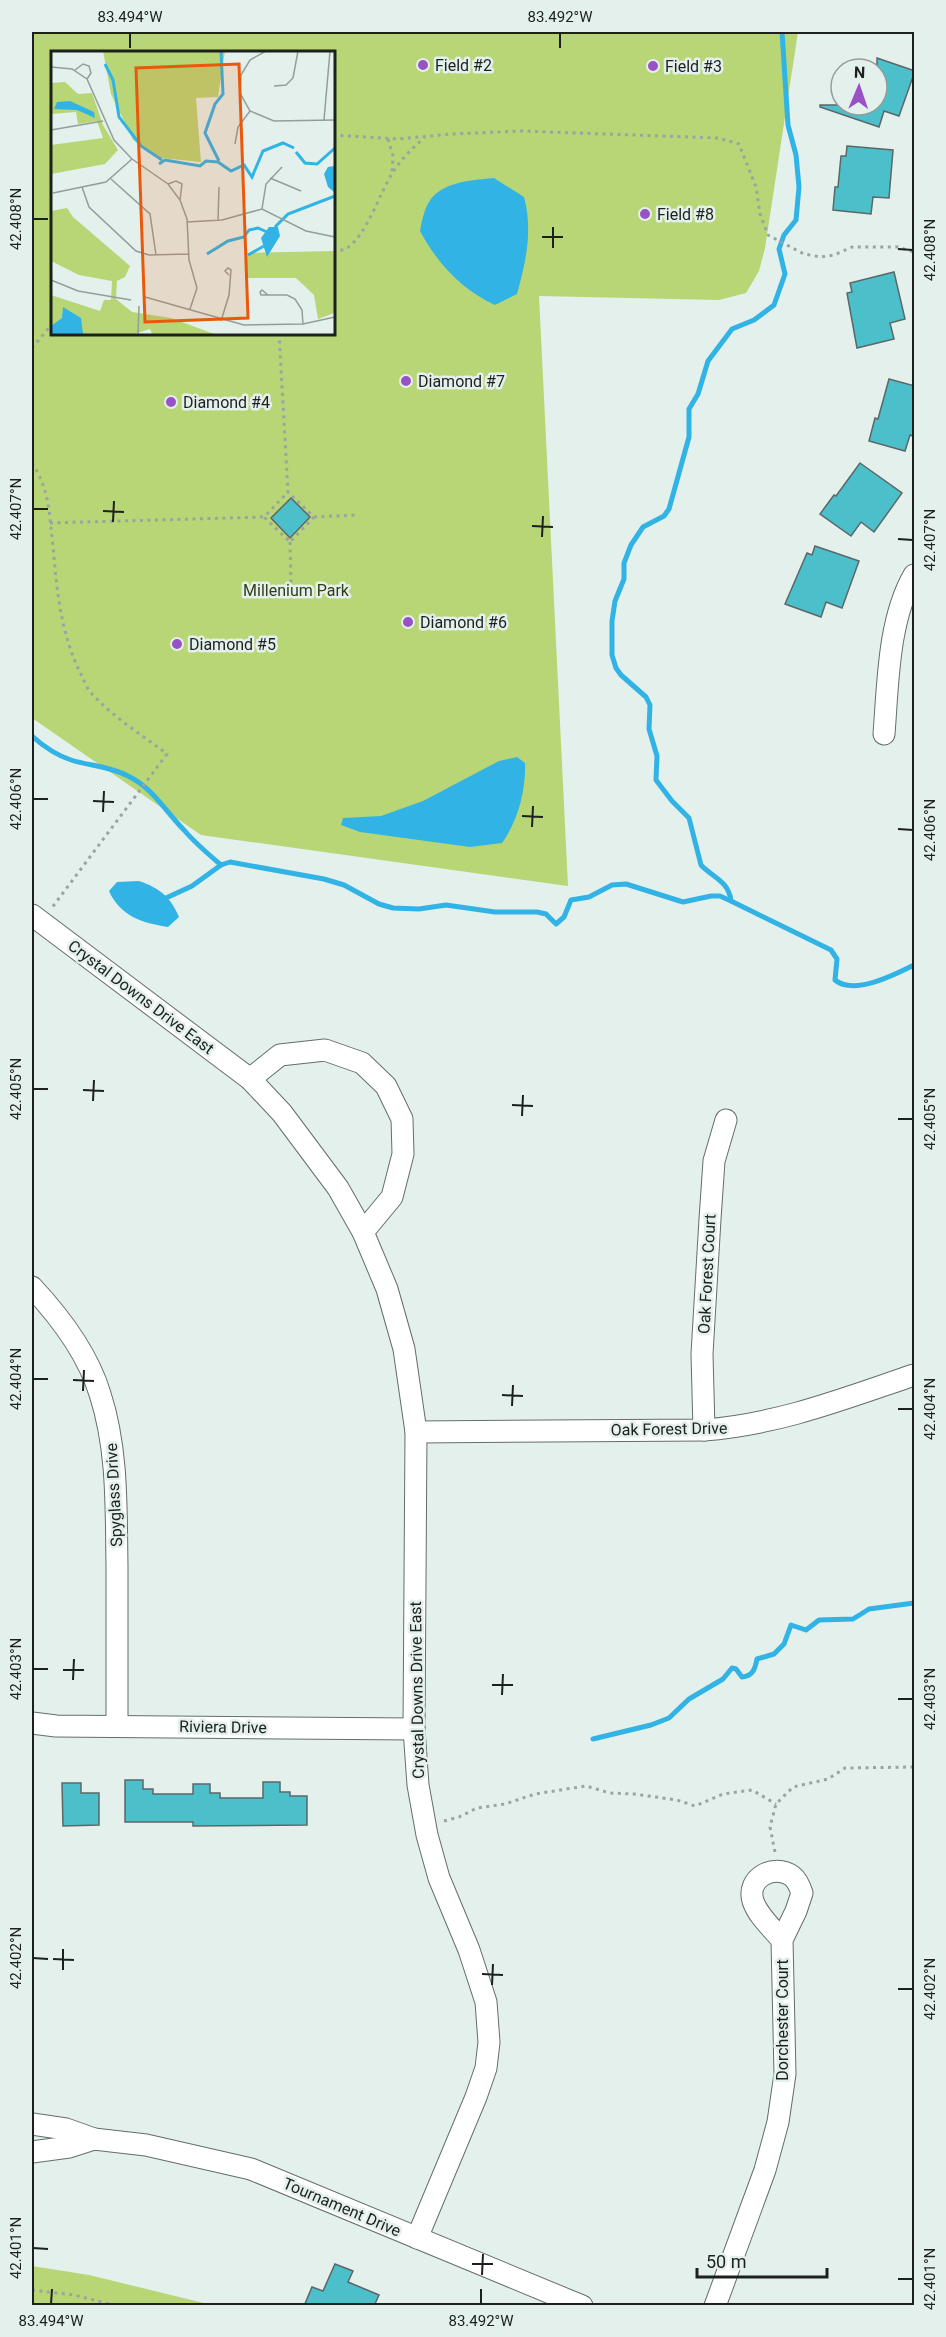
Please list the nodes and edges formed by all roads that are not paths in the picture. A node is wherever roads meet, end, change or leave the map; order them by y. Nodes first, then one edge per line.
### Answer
1 (915, 575) edge
2 (884, 734) dead end
3 (36, 919) edge
4 (250, 1080) junction
5 (726, 1120) dead end
6 (363, 1232) junction
7 (32, 1287) edge
8 (915, 1375) edge
9 (704, 1430) junction
10 (416, 1432) junction
11 (32, 1723) edge
12 (117, 1726) junction
13 (414, 1729) junction
14 (782, 1940) junction
15 (32, 2124) edge
16 (93, 2139) junction
17 (32, 2152) edge
18 (417, 2238) junction
19 (582, 2306) edge
20 (715, 2306) edge

1 - 2 street
3 - 4 street, Crystal Downs Drive East
4 - 6 street, Crystal Downs Drive East
4 - 6 street
5 - 9 street, Oak Forest Court
6 - 10 street, Crystal Downs Drive East
7 - 12 street, Spyglass Drive
8 - 9 street, Oak Forest Drive
9 - 10 street, Oak Forest Drive
10 - 13 street, Crystal Downs Drive East
11 - 12 street, Riviera Drive
12 - 13 street, Riviera Drive
13 - 18 street, Crystal Downs Drive East
14 - 14 street, Dorchester Court
14 - 20 street, Dorchester Court
15 - 16 street, Tournament Drive
16 - 17 street, Tournament Drive
16 - 18 street, Tournament Drive
18 - 19 street, Tournament Drive

